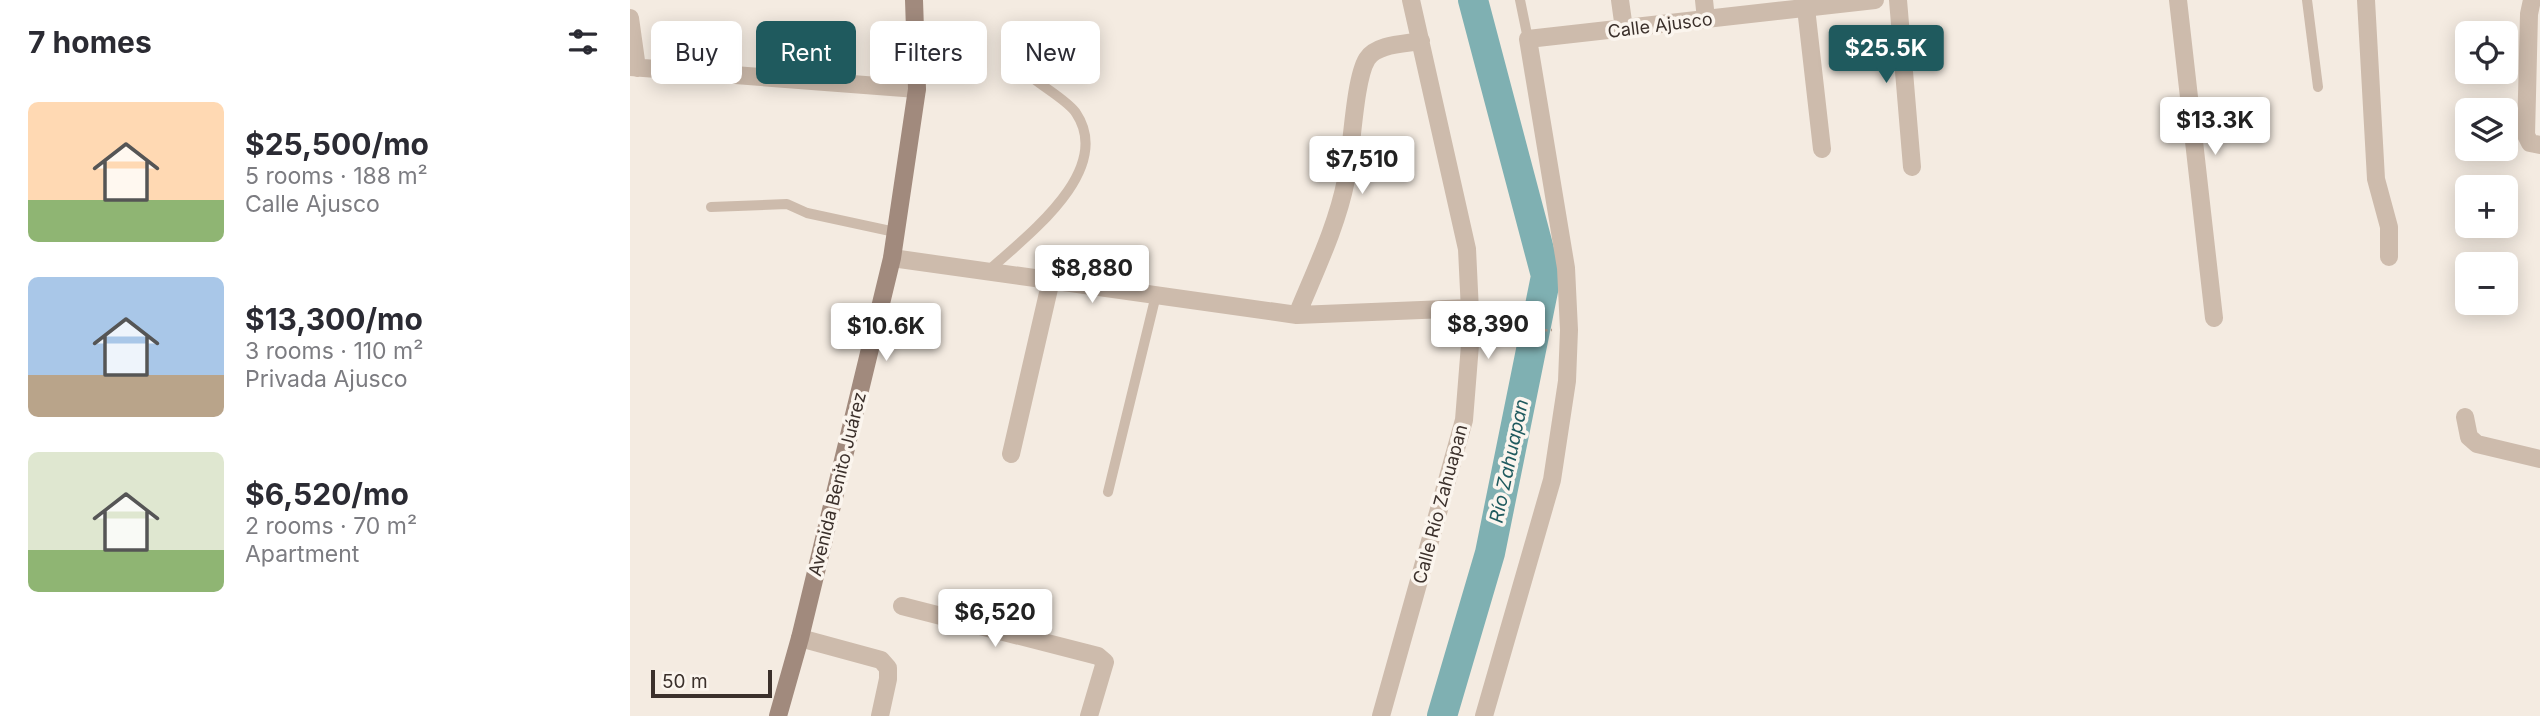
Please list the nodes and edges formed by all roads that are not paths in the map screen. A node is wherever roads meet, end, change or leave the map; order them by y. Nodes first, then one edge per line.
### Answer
1 (914, 0) edge
2 (1411, 0) edge
3 (1520, 0) edge
4 (1620, 0) edge
5 (1704, 0) edge
6 (1875, 0) edge
7 (1898, 0) edge
8 (2178, 0) edge
9 (2308, 0) edge
10 (2366, 0) edge
11 (2532, 0) edge
12 (1807, 8) junction
13 (630, 18) edge
14 (1706, 19) junction
15 (1624, 29) junction
16 (1528, 39) junction
17 (1421, 41) junction
18 (634, 68) edge
19 (1040, 84) edge
20 (2318, 86) dead end
21 (917, 89) junction
22 (2535, 144) edge
23 (1822, 149) dead end
24 (1912, 167) dead end
25 (710, 207) dead end
26 (895, 232) junction
27 (2389, 257) dead end
28 (891, 258) junction
29 (988, 271) junction
30 (1051, 280) junction
31 (1156, 295) junction
32 (1471, 308) junction
33 (1297, 315) junction
34 (2214, 318) dead end
35 (2465, 417) dead end
36 (1011, 454) dead end
37 (2540, 459) edge
38 (1108, 492) dead end
39 (902, 606) dead end
40 (800, 638) junction
41 (778, 716) edge
42 (880, 716) edge
43 (1089, 716) edge
44 (1381, 716) edge
45 (1485, 716) edge

1 - 21 main road, Avenida Benito Juárez
2 - 17 street, Calle Río Zahuapan
3 - 16 lane
4 - 15 street
5 - 14 street
6 - 12 street, Calle Ajusco
7 - 24 street
8 - 34 street
9 - 20 lane
10 - 27 street
11 - 22 street
12 - 14 street, Calle Ajusco
12 - 23 street
13 - 18 street
14 - 15 street, Calle Ajusco
15 - 16 street, Calle Ajusco
16 - 45 street
17 - 32 street, Calle Río Zahuapan
17 - 33 street
18 - 21 street
19 - 29 lane
21 - 26 main road, Avenida Benito Juárez
25 - 26 lane
26 - 28 main road, Avenida Benito Juárez
28 - 29 street
28 - 40 main road, Avenida Benito Juárez
29 - 30 street
30 - 31 street
30 - 36 street
31 - 33 street
31 - 38 lane
32 - 33 street
32 - 44 street, Calle Río Zahuapan
35 - 37 street
39 - 43 street
40 - 41 main road, Avenida Benito Juárez
40 - 42 street

